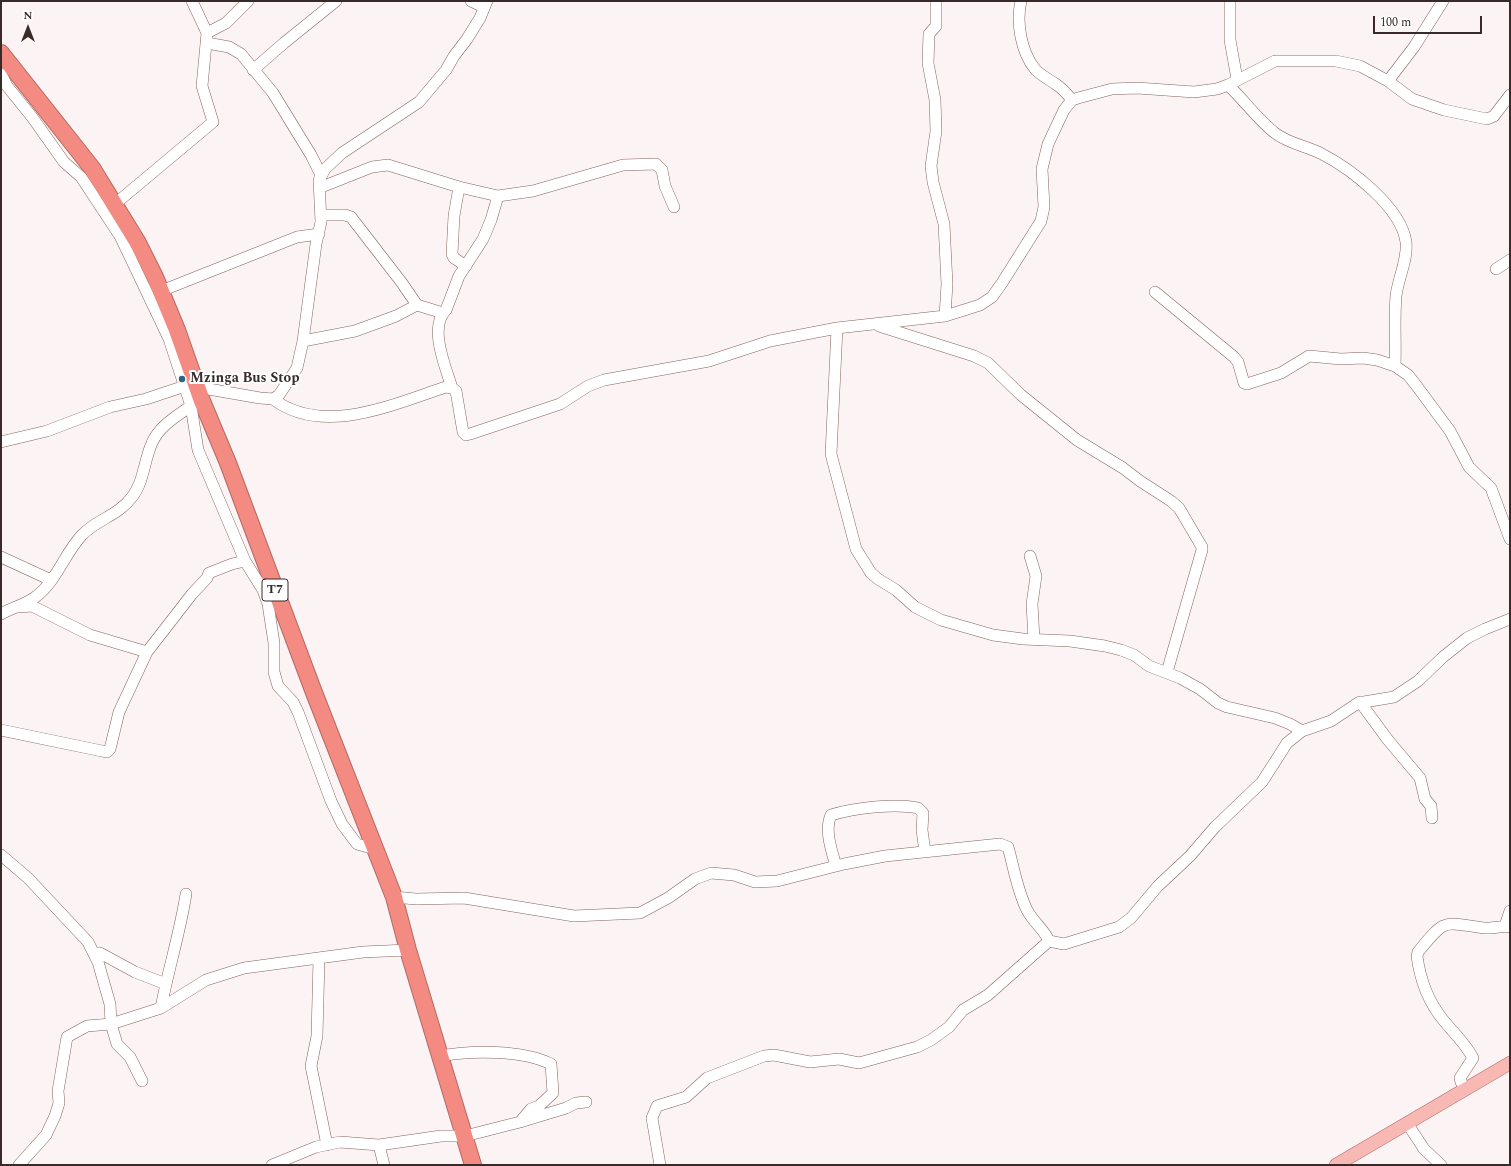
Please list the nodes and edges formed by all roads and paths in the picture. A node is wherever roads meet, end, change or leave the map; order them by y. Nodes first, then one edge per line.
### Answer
1 (192, 1) edge
2 (248, 1) edge
3 (336, 1) edge
4 (471, 1) edge
5 (936, 1) edge
6 (1021, 1) edge
7 (1230, 1) edge
8 (1443, 1) edge
9 (486, 4) edge
10 (207, 38) junction
11 (1, 53) edge
12 (253, 70) junction
13 (1, 74) edge
14 (1388, 81) junction
15 (1233, 82) junction
16 (1510, 95) edge
17 (1072, 100) junction
18 (321, 175) junction
19 (459, 187) junction
20 (319, 188) junction
21 (498, 196) junction
22 (115, 204) junction
23 (674, 207) dead end
24 (321, 215) junction
25 (319, 234) junction
26 (1510, 260) edge
27 (466, 266) junction
28 (1496, 269) dead end
29 (161, 291) junction
30 (1156, 292) dead end
31 (417, 305) junction
32 (443, 313) junction
33 (945, 316) junction
34 (875, 325) junction
35 (837, 328) junction
36 (303, 341) junction
37 (1395, 366) junction
38 (191, 387) junction
39 (452, 388) junction
40 (273, 399) junction
41 (191, 406) junction
42 (1, 442) edge
43 (1510, 539) edge
44 (1030, 556) dead end
45 (1, 557) edge
46 (245, 561) junction
47 (51, 580) junction
48 (1, 606) edge
49 (12, 608) junction
50 (1, 614) edge
51 (1510, 620) edge
52 (1034, 639) junction
53 (148, 652) junction
54 (1167, 672) junction
55 (1360, 702) junction
56 (1, 730) edge
57 (1302, 731) junction
58 (1432, 818) dead end
59 (374, 849) junction
60 (925, 852) junction
61 (1, 855) edge
62 (836, 866) junction
63 (186, 894) dead end
64 (394, 897) junction
65 (1510, 911) edge
66 (1508, 926) edge
67 (1050, 941) junction
68 (408, 950) junction
69 (95, 953) junction
70 (319, 960) junction
71 (166, 984) junction
72 (161, 1008) junction
73 (111, 1024) junction
74 (441, 1056) junction
75 (1510, 1063) edge
76 (142, 1081) dead end
77 (1466, 1089) junction
78 (586, 1102) dead end
79 (520, 1122) junction
80 (1407, 1123) junction
81 (464, 1136) junction
82 (328, 1145) junction
83 (379, 1145) junction
84 (19, 1165) edge
85 (272, 1165) edge
86 (384, 1165) edge
87 (473, 1165) edge
88 (660, 1165) edge
89 (1336, 1165) edge
90 (1441, 1165) edge

1 - 10 street
2 - 10 street
3 - 12 street
4 - 9 street
5 - 33 street
6 - 17 street
7 - 15 street
8 - 14 street
9 - 18 street
10 - 12 street
10 - 22 street
11 - 22 highway, T7
12 - 18 street
13 - 38 street
14 - 15 street
14 - 16 street
15 - 17 street
15 - 37 street
17 - 33 street
18 - 20 street
19 - 20 street
19 - 21 street
19 - 27 street
20 - 24 street
21 - 23 street
21 - 27 street
22 - 29 highway, T7
24 - 25 street
24 - 31 street
25 - 29 street
25 - 36 street
26 - 28 street
27 - 32 street
29 - 38 highway, T7
30 - 37 street
31 - 32 street
31 - 36 street
32 - 39 street
33 - 34 street
34 - 35 street
34 - 54 street
35 - 39 street
35 - 52 street
36 - 40 street
37 - 43 street
38 - 40 street
38 - 41 street
38 - 42 street
38 - 59 highway, T7
39 - 40 street
41 - 46 street
41 - 47 street
44 - 52 street
45 - 47 street
46 - 53 street
46 - 59 street
47 - 49 street
48 - 49 street
49 - 50 street
49 - 53 street
51 - 55 street
52 - 54 street
53 - 56 street
54 - 57 street
55 - 57 street
55 - 58 street
57 - 67 street
59 - 64 highway, T7
60 - 62 street
60 - 62 street
60 - 67 street
61 - 69 street
62 - 64 street
63 - 71 street
64 - 68 highway, T7
65 - 66 street
66 - 77 street
67 - 88 street
68 - 70 street
68 - 74 highway, T7
69 - 71 street
69 - 73 street
70 - 72 street
70 - 82 street
71 - 72 street
72 - 73 street
73 - 76 street
73 - 84 street
74 - 79 street
74 - 81 highway, T7
75 - 77 main road
77 - 80 main road
78 - 79 street
79 - 81 street
80 - 89 main road
80 - 90 street
81 - 83 street
81 - 87 highway, T7
82 - 83 street
82 - 85 street
83 - 86 street

